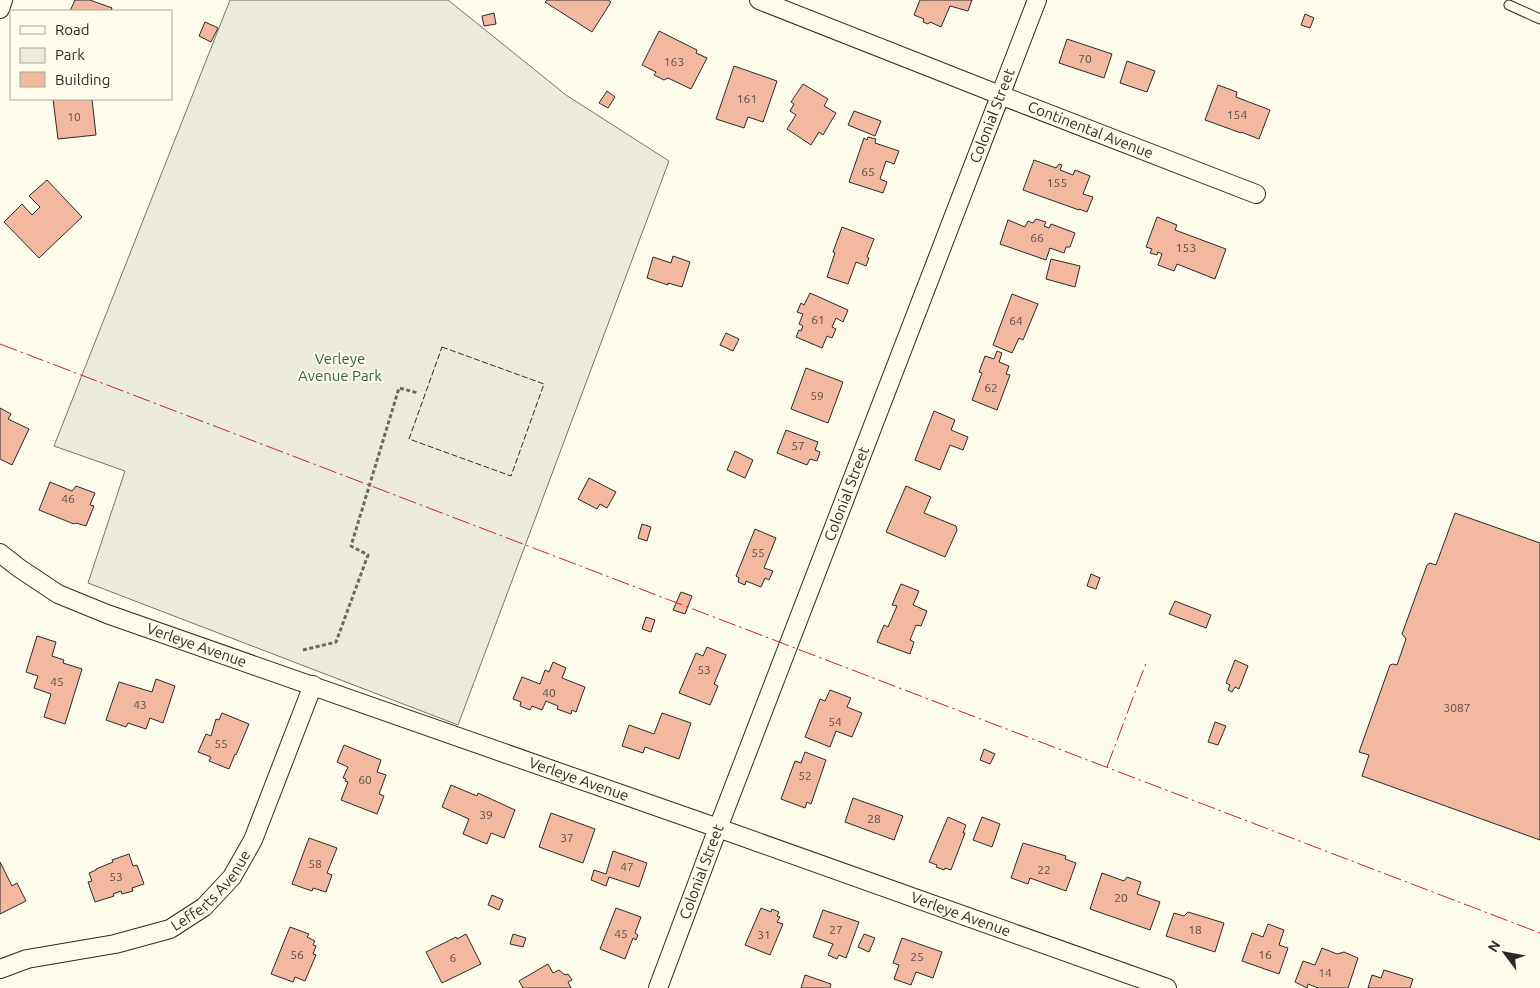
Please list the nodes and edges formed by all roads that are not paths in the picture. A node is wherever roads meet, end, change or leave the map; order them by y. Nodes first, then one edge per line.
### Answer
1 (3, 0) edge
2 (759, 0) edge
3 (1037, 0) edge
4 (1509, 5) dead end
5 (0, 8) edge
6 (1540, 19) edge
7 (1000, 95) junction
8 (1256, 194) dead end
9 (0, 553) edge
10 (313, 686) junction
11 (718, 828) junction
12 (0, 970) edge
13 (658, 988) edge
14 (1167, 988) edge

1 - 5 street
2 - 7 street, Continental Avenue
3 - 7 street, Colonial Street
4 - 6 lane
7 - 8 street, Continental Avenue
7 - 11 street, Colonial Street
9 - 10 street, Verleye Avenue
10 - 11 street, Verleye Avenue
10 - 12 street, Lefferts Avenue
11 - 13 street, Colonial Street
11 - 14 street, Verleye Avenue

